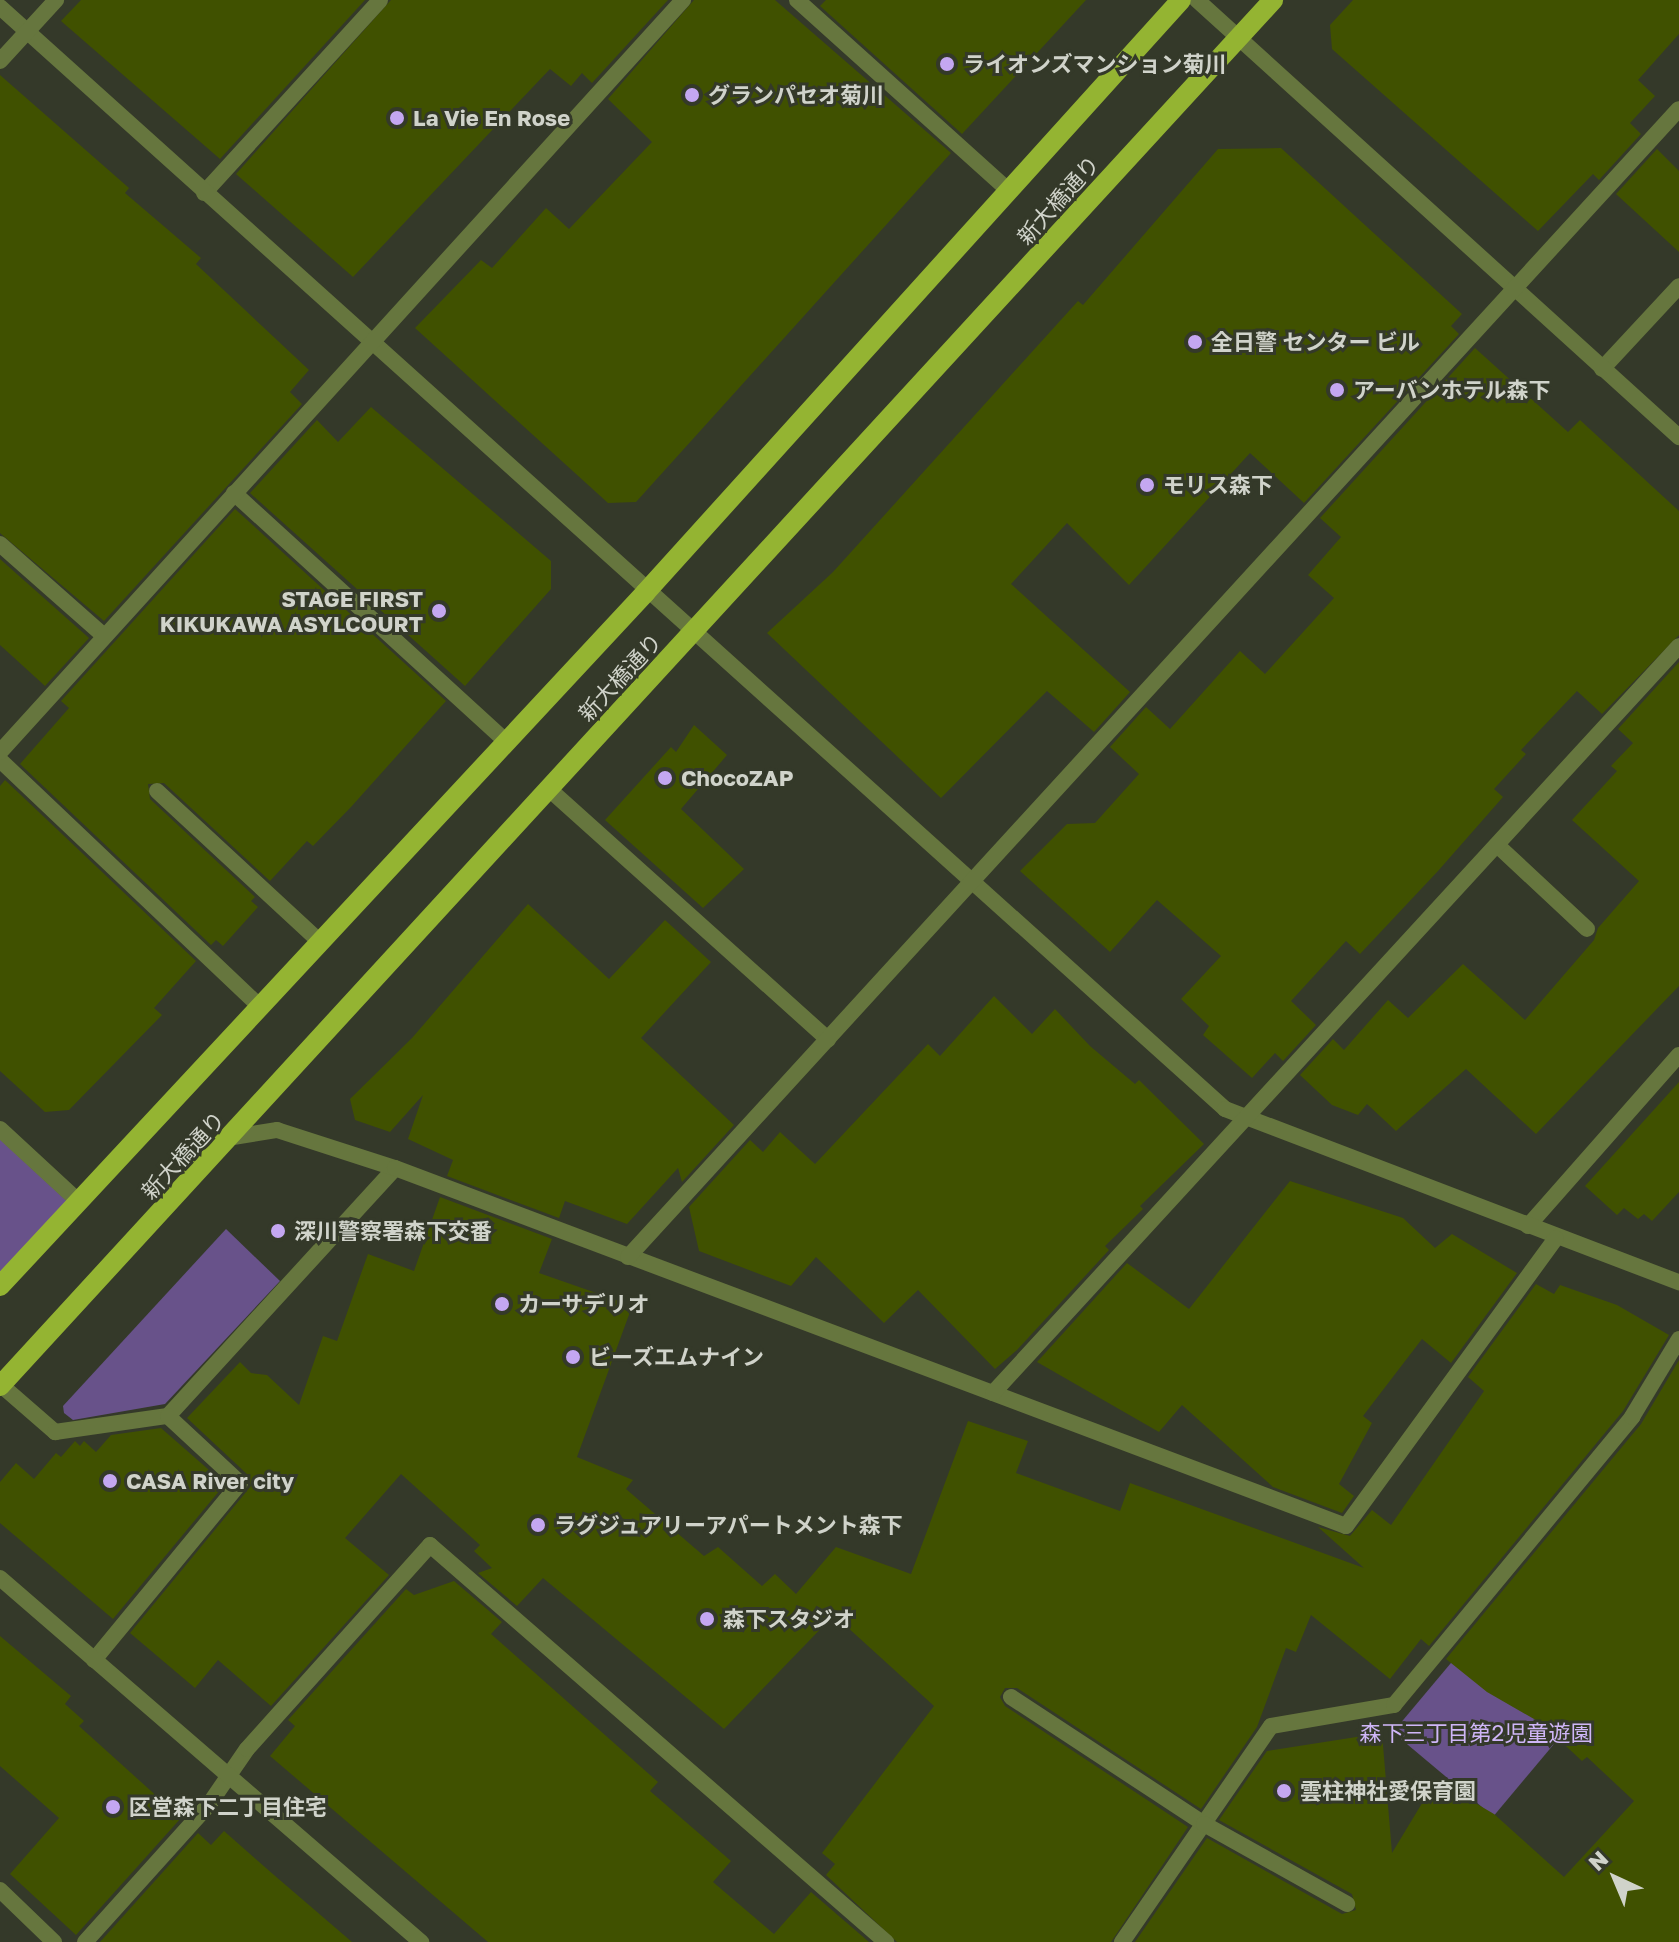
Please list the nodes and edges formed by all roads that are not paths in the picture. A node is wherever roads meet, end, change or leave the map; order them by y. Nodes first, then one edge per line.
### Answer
1 (56, 0) edge
2 (380, 0) edge
3 (683, 0) edge
4 (797, 0) edge
5 (1181, 0) edge
6 (1197, 0) edge
7 (1273, 0) edge
8 (0, 7) edge
9 (27, 31) junction
10 (1238, 39) junction
11 (0, 61) edge
12 (1679, 109) edge
13 (1007, 189) junction
14 (204, 193) junction
15 (1679, 286) edge
16 (1515, 289) junction
17 (368, 341) junction
18 (1602, 369) junction
19 (1679, 437) edge
20 (234, 493) junction
21 (0, 544) edge
22 (645, 593) junction
23 (692, 634) junction
24 (104, 636) junction
25 (1679, 646) edge
26 (506, 741) junction
27 (0, 752) edge
28 (0, 760) edge
29 (549, 789) junction
30 (157, 791) dead end
31 (1497, 845) junction
32 (970, 883) junction
33 (1587, 929) dead end
34 (319, 941) junction
35 (259, 1006) junction
36 (828, 1039) junction
37 (1679, 1055) edge
38 (1247, 1116) junction
39 (0, 1129) edge
40 (233, 1137) junction
41 (395, 1168) junction
42 (78, 1201) junction
43 (1528, 1226) junction
44 (1556, 1238) junction
45 (628, 1257) junction
46 (1679, 1282) edge
47 (0, 1286) edge
48 (1679, 1339) edge
49 (1, 1385) edge
50 (993, 1393) junction
51 (168, 1416) junction
52 (0, 1578) edge
53 (94, 1660) junction
54 (1011, 1697) dead end
55 (229, 1777) junction
56 (1204, 1824) junction
57 (0, 1890) edge
58 (1347, 1904) dead end
59 (54, 1942) edge
60 (85, 1942) edge
61 (421, 1942) edge
62 (886, 1942) edge
63 (1122, 1942) edge

1 - 9 street
2 - 14 street
3 - 17 street
4 - 13 street
5 - 13 main road, 新大橋通り
6 - 10 street
7 - 10 main road, 新大橋通り
8 - 9 street
9 - 11 street
9 - 14 street
10 - 16 street
10 - 23 main road, 新大橋通り
12 - 16 street
13 - 22 main road, 新大橋通り
14 - 17 street
15 - 18 street
16 - 18 street
16 - 32 street
17 - 20 street
17 - 22 street
18 - 19 street
20 - 24 street
20 - 26 street
21 - 24 street
22 - 23 street
22 - 26 main road, 新大橋通り
23 - 29 main road, 新大橋通り
23 - 32 street
24 - 27 street
25 - 31 street
26 - 34 main road, 新大橋通り
28 - 35 street
29 - 36 street
29 - 40 main road, 新大橋通り
30 - 34 street
31 - 33 street
31 - 38 street
32 - 36 street
32 - 38 street
34 - 35 main road, 新大橋通り
35 - 42 main road, 新大橋通り
36 - 45 street
37 - 43 street
38 - 43 street
38 - 50 street
39 - 42 street
40 - 41 street
40 - 49 main road, 新大橋通り
41 - 45 street
41 - 51 street
42 - 47 main road, 新大橋通り
43 - 44 street
44 - 46 street
44 - 50 street
45 - 50 street
48 - 56 street
49 - 51 street
51 - 53 street
52 - 53 street
53 - 55 street
54 - 56 street
55 - 60 street
55 - 61 street
55 - 62 street
56 - 58 street
56 - 63 street
57 - 59 street

